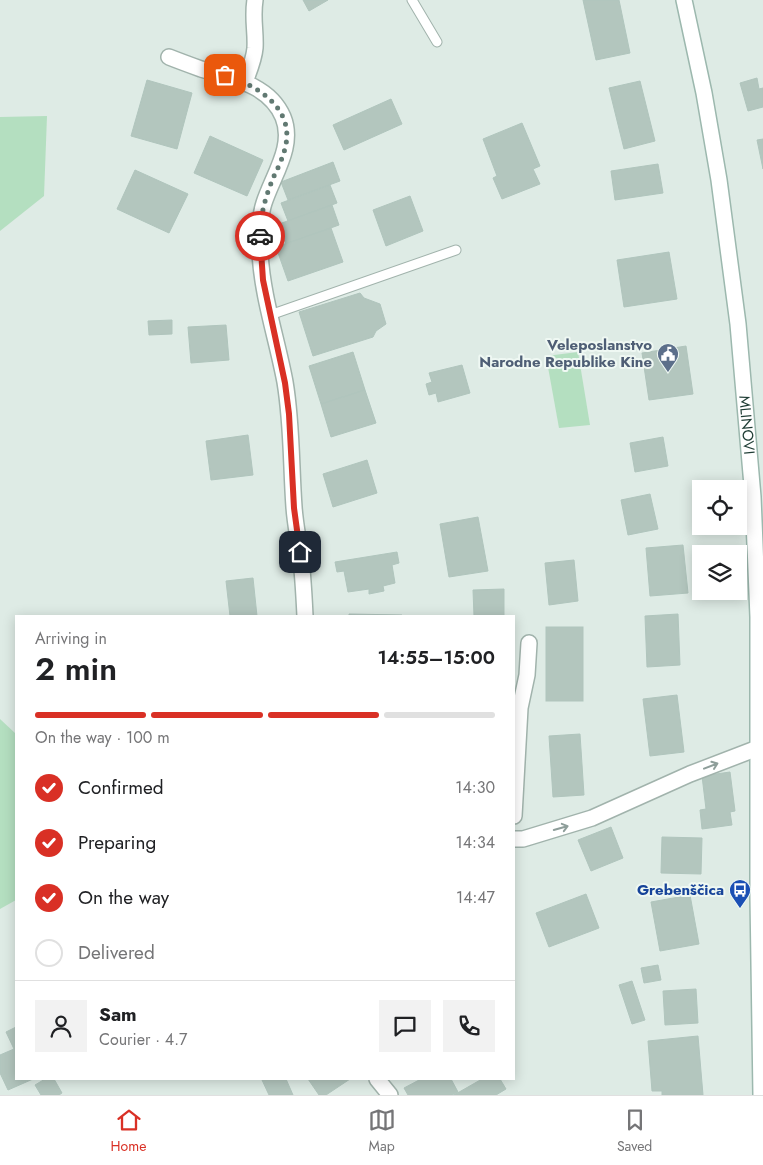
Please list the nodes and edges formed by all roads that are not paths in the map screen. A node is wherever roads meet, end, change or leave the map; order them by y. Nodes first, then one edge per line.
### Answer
1 (255, 0) edge
2 (412, 0) edge
3 (684, 0) edge
4 (437, 42) dead end
5 (169, 56) dead end
6 (245, 82) junction
7 (456, 250) dead end
8 (270, 315) junction
9 (305, 615) edge
10 (529, 643) dead end
11 (760, 747) edge
12 (515, 799) edge
13 (515, 822) edge
14 (518, 839) edge
15 (378, 1080) edge
16 (390, 1095) edge
17 (761, 1095) edge

1 - 6 street
2 - 4 lane
3 - 11 street, MLINOVI
5 - 6 street
6 - 8 street
7 - 8 lane
8 - 9 street
10 - 12 street
14 -> 11 street
11 - 17 street, MLINOVI
13 - 14 street
15 - 16 street

